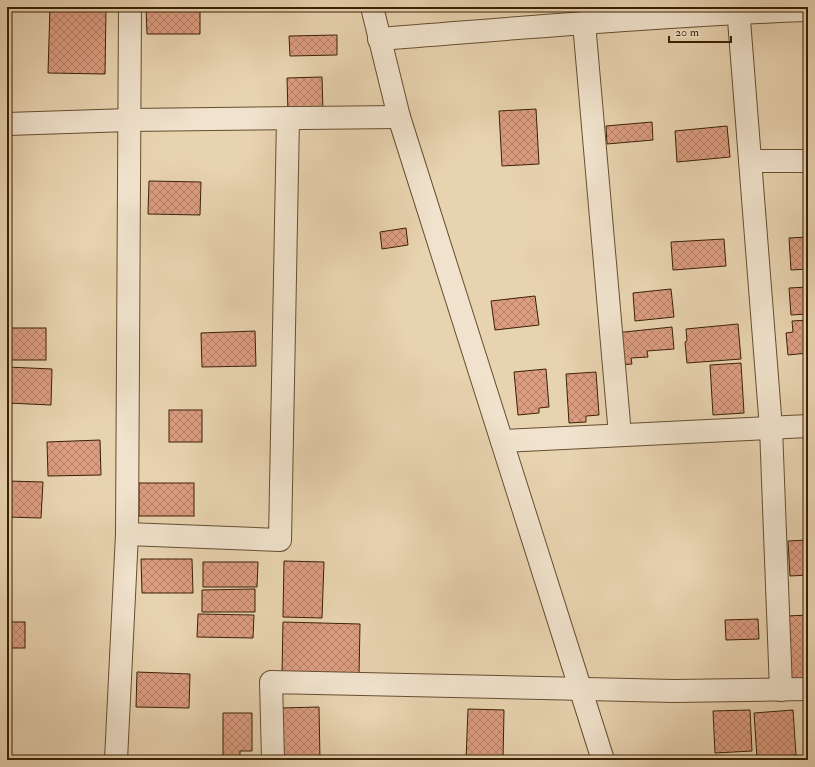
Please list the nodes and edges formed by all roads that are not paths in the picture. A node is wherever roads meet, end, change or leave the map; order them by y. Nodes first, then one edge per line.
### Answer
1 (130, 7) edge
2 (372, 7) edge
3 (738, 10) edge
4 (808, 10) edge
5 (584, 23) junction
6 (379, 39) junction
7 (399, 117) junction
8 (288, 118) junction
9 (129, 120) junction
10 (7, 124) edge
11 (750, 161) junction
12 (808, 161) edge
13 (808, 426) edge
14 (771, 428) junction
15 (620, 435) junction
16 (502, 441) junction
17 (127, 534) junction
18 (580, 689) junction
19 (808, 689) edge
20 (781, 690) junction
21 (116, 760) edge
22 (273, 760) edge
23 (603, 760) edge

1 - 9 street
2 - 6 street
3 - 4 street
3 - 5 street
3 - 11 street
5 - 6 street
5 - 15 street
6 - 7 street
7 - 8 street
7 - 16 street
8 - 9 street
8 - 17 street
9 - 10 street
9 - 17 street
11 - 12 street
11 - 14 street
13 - 14 street
14 - 15 street
14 - 20 street
15 - 16 street
16 - 18 street
17 - 21 street
18 - 20 street
18 - 22 street
18 - 23 street
19 - 20 street

